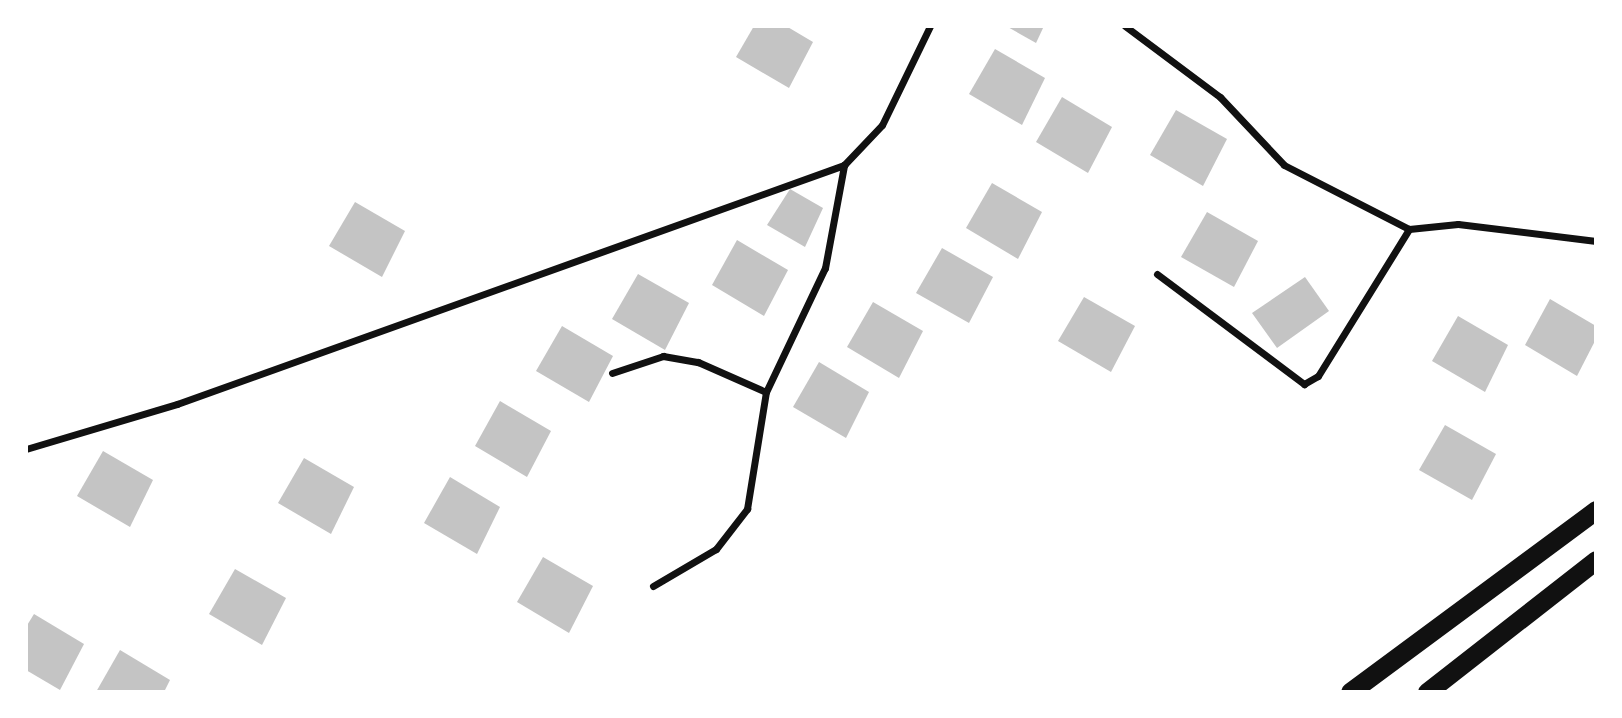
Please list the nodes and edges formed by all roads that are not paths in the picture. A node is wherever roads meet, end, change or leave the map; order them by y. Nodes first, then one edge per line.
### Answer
1 (930, 26) edge
2 (1125, 26) edge
3 (844, 165) junction
4 (1409, 229) junction
5 (1596, 241) edge
6 (1157, 274) dead end
7 (612, 373) dead end
8 (766, 392) junction
9 (26, 449) edge
10 (1596, 510) edge
11 (1596, 560) edge
12 (653, 586) dead end
13 (1350, 692) edge
14 (1427, 692) edge

1 - 3 street
2 - 4 street
3 - 8 street
3 - 9 street
4 - 5 street
4 - 6 street
7 - 8 street
8 - 12 street
10 - 13 highway
11 - 14 highway

